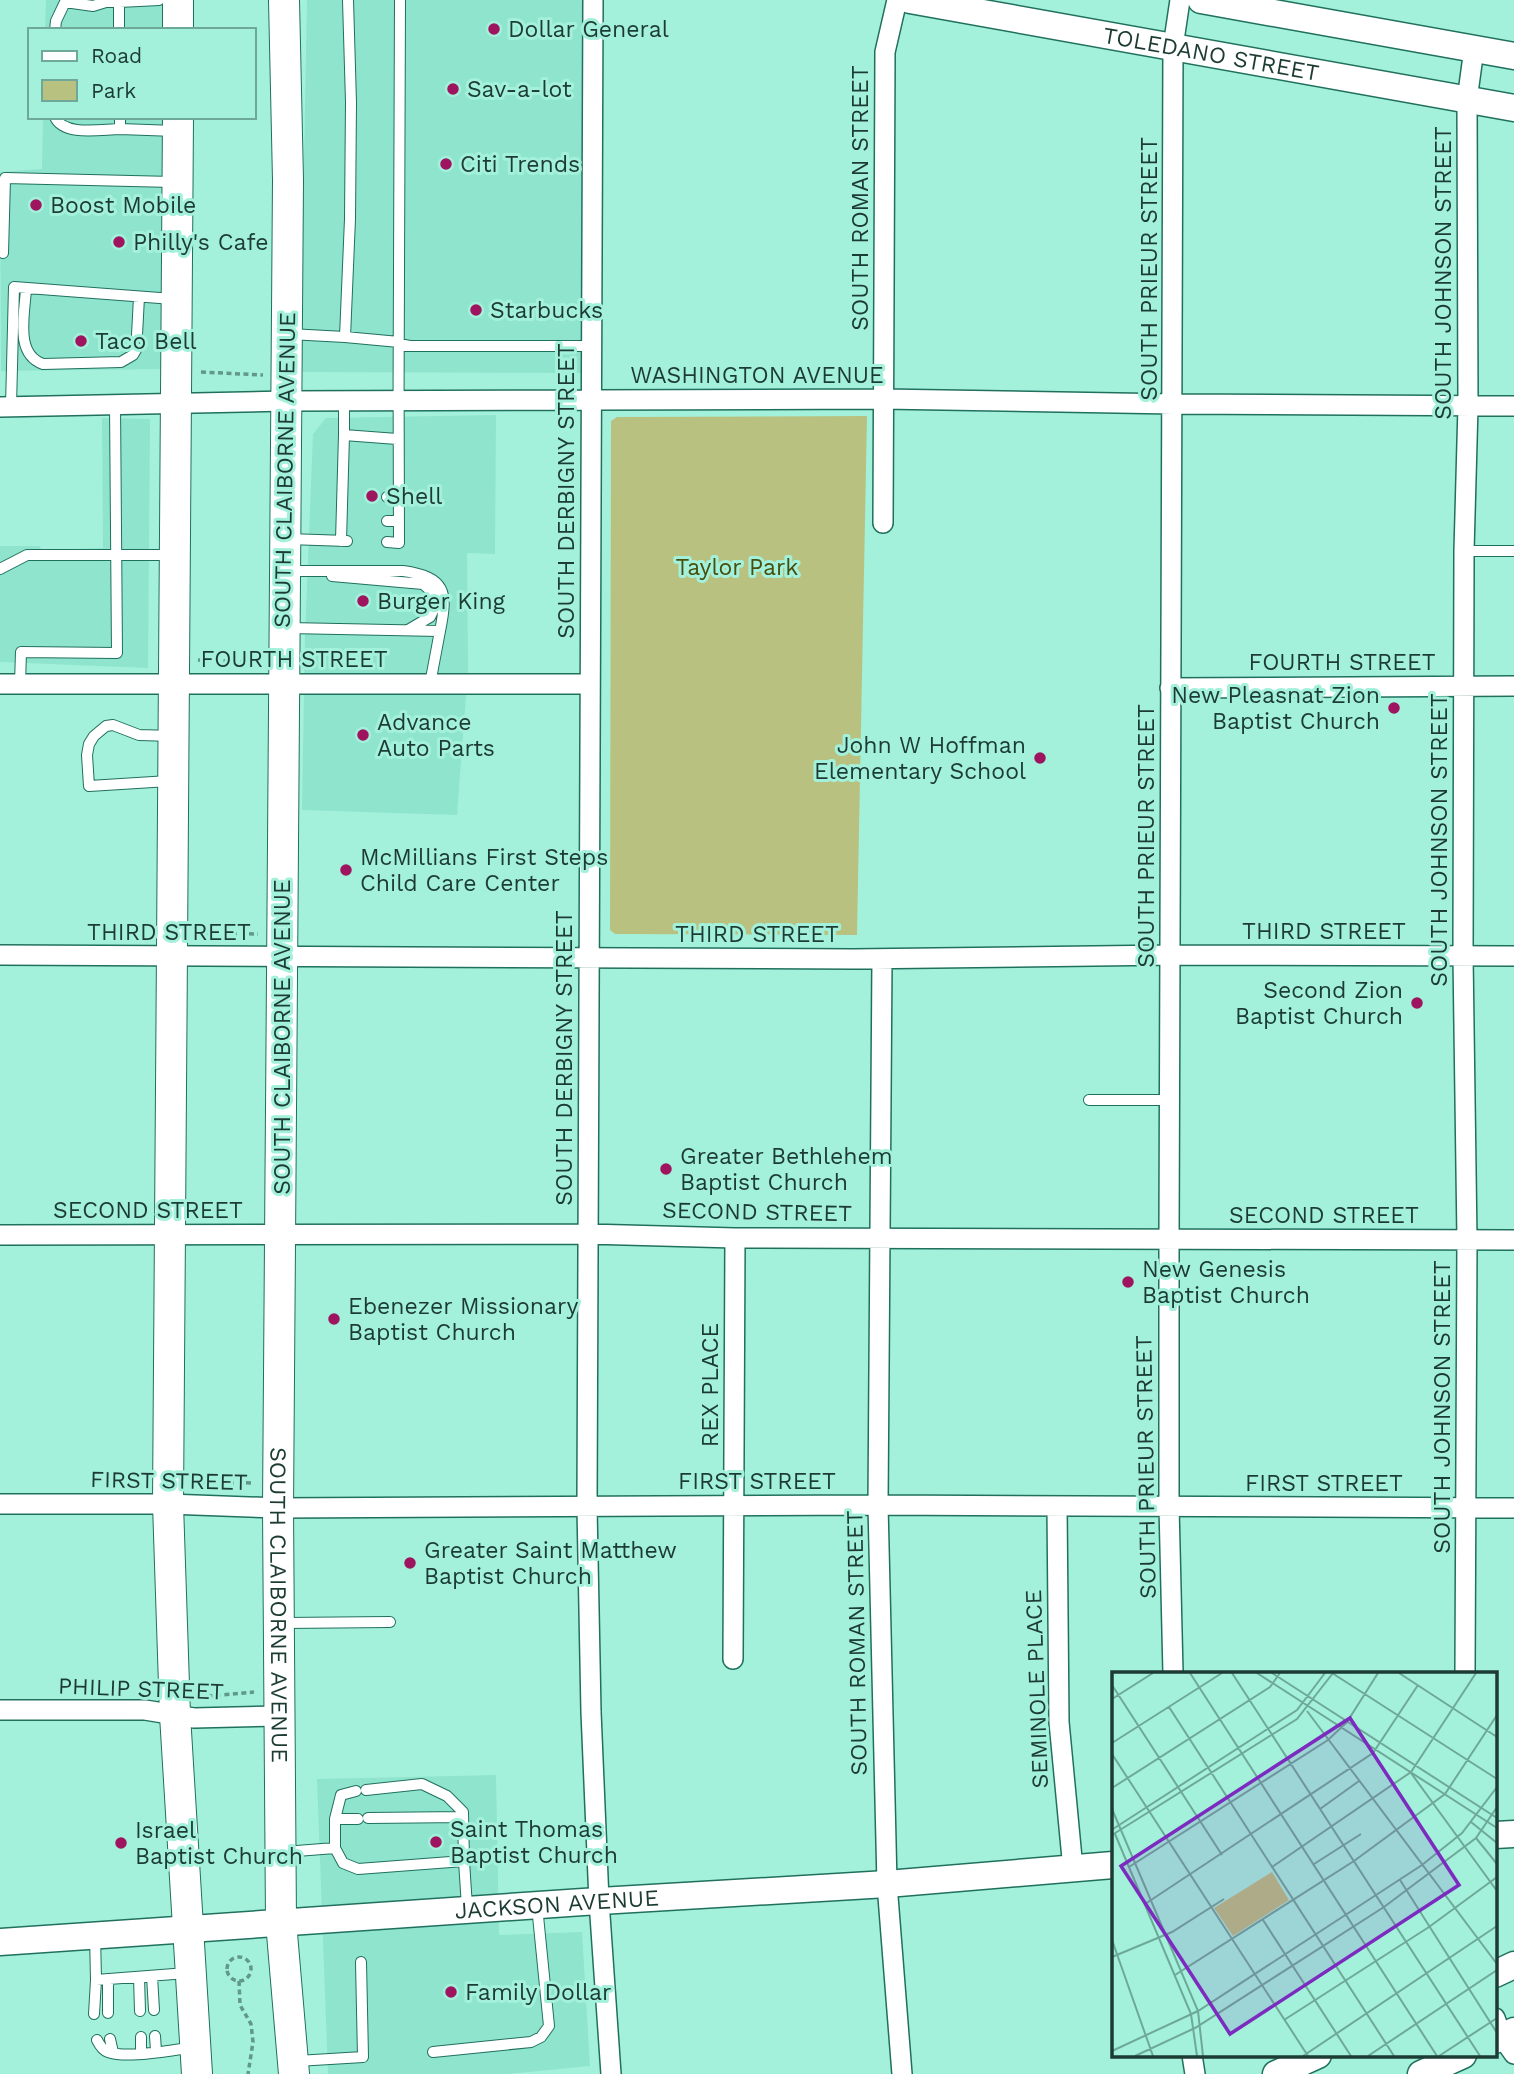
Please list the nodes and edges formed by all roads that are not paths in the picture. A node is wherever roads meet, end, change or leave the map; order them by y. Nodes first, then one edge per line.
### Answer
1 (159, 0) edge
2 (178, 0) edge
3 (284, 0) edge
4 (348, 0) edge
5 (400, 0) edge
6 (593, 0) edge
7 (897, 0) edge
8 (910, 0) edge
9 (1180, 0) edge
10 (1201, 0) edge
11 (65, 1) edge
12 (105, 1) edge
13 (119, 2) junction
14 (55, 28) edge
15 (119, 28) edge
16 (178, 28) edge
17 (1173, 47) junction
18 (1474, 50) junction
19 (1514, 56) edge
20 (1467, 100) junction
21 (1514, 108) edge
22 (56, 119) edge
23 (120, 119) edge
24 (178, 124) edge
25 (120, 129) junction
26 (177, 182) junction
27 (3, 253) dead end
28 (26, 288) junction
29 (139, 297) junction
30 (177, 299) junction
31 (287, 334) junction
32 (137, 335) dead end
33 (345, 337) junction
34 (399, 343) junction
35 (592, 346) junction
36 (136, 348) dead end
37 (883, 398) junction
38 (592, 399) junction
39 (286, 401) junction
40 (344, 401) junction
41 (397, 401) junction
42 (177, 404) junction
43 (1174, 404) junction
44 (115, 405) junction
45 (1468, 405) junction
46 (1514, 405) edge
47 (6, 407) edge
48 (344, 435) junction
49 (397, 439) junction
50 (399, 521) junction
51 (387, 522) dead end
52 (883, 523) dead end
53 (285, 539) junction
54 (387, 542) dead end
55 (1464, 551) junction
56 (1514, 551) edge
57 (174, 555) junction
58 (116, 556) junction
59 (0, 569) edge
60 (285, 571) junction
61 (314, 572) junction
62 (284, 628) junction
63 (407, 630) junction
64 (440, 631) junction
65 (278, 673) junction
66 (0, 684) edge
67 (20, 684) junction
68 (172, 684) junction
69 (430, 684) junction
70 (589, 684) junction
71 (1464, 686) junction
72 (1514, 686) edge
73 (1170, 688) junction
74 (172, 736) junction
75 (173, 781) junction
76 (1172, 955) junction
77 (0, 956) edge
78 (282, 956) junction
79 (1463, 956) junction
80 (1514, 956) edge
81 (173, 957) junction
82 (589, 958) junction
83 (882, 959) junction
84 (1089, 1100) dead end
85 (1170, 1100) junction
86 (281, 1234) junction
87 (588, 1234) junction
88 (0, 1235) edge
89 (172, 1235) junction
90 (735, 1238) junction
91 (882, 1238) junction
92 (1169, 1239) junction
93 (1467, 1240) junction
94 (1514, 1240) edge
95 (0, 1504) edge
96 (168, 1504) junction
97 (878, 1505) junction
98 (734, 1506) junction
99 (1057, 1506) junction
100 (1169, 1506) junction
101 (587, 1507) junction
102 (278, 1508) junction
103 (1466, 1508) junction
104 (1514, 1508) edge
105 (390, 1622) dead end
106 (279, 1623) junction
107 (733, 1659) dead end
108 (1173, 1672) edge
109 (1465, 1672) edge
110 (183, 1706) junction
111 (0, 1710) edge
112 (279, 1716) junction
113 (463, 1817) junction
114 (335, 1819) junction
115 (1514, 1834) edge
116 (1496, 1835) edge
117 (335, 1848) junction
118 (280, 1852) junction
119 (464, 1861) junction
120 (1112, 1865) edge
121 (1073, 1869) junction
122 (887, 1884) junction
123 (599, 1900) junction
124 (537, 1905) junction
125 (467, 1910) junction
126 (281, 1922) junction
127 (188, 1928) junction
128 (95, 1935) junction
129 (0, 1942) edge
130 (361, 1962) dead end
131 (1514, 1965) edge
132 (191, 1973) junction
133 (1496, 1974) edge
134 (152, 1976) junction
135 (139, 1977) junction
136 (108, 1979) junction
137 (96, 1980) junction
138 (154, 2010) dead end
139 (140, 2011) dead end
140 (108, 2013) dead end
141 (94, 2014) dead end
142 (156, 2036) dead end
143 (141, 2037) dead end
144 (110, 2039) dead end
145 (96, 2040) dead end
146 (156, 2051) junction
147 (113, 2052) junction
148 (433, 2052) dead end
149 (141, 2053) junction
150 (1192, 2056) edge
151 (1316, 2056) edge
152 (1461, 2056) edge
153 (196, 2061) edge
154 (293, 2068) edge
155 (611, 2074) edge
156 (902, 2074) edge
157 (1195, 2074) edge
158 (1276, 2074) edge
159 (1421, 2074) edge

1 - 13 lane
2 - 16 main road
3 - 31 main road, SOUTH CLAIBORNE AVENUE
4 - 33 lane
5 - 34 lane
6 - 35 street, SOUTH DERBIGNY STREET
7 - 37 street, SOUTH ROMAN STREET
8 - 17 street, TOLEDANO STREET
9 - 17 street, SOUTH PRIEUR STREET
10 - 18 street
11 - 12 lane
11 - 14 lane
12 - 13 lane
13 - 15 lane
17 - 20 street, TOLEDANO STREET
17 - 43 street, SOUTH PRIEUR STREET
18 - 19 street
18 - 20 street, SOUTH JOHNSON STREET
20 - 21 street, TOLEDANO STREET
20 - 45 street, SOUTH JOHNSON STREET
22 - 25 lane
23 - 25 lane
24 - 25 lane
24 - 26 main road
26 - 27 lane
26 - 30 main road
28 - 29 lane
28 - 36 lane
28 - 47 lane
29 - 30 lane
29 - 32 lane
30 - 42 main road
31 - 33 lane
31 - 39 main road, SOUTH CLAIBORNE AVENUE
33 - 34 lane
34 - 35 lane
34 - 41 lane
35 - 38 street, SOUTH DERBIGNY STREET
37 - 38 street, WASHINGTON AVENUE
37 - 43 street, WASHINGTON AVENUE
37 - 52 street, SOUTH ROMAN STREET
38 - 41 street, WASHINGTON AVENUE
38 - 70 street, SOUTH DERBIGNY STREET
39 - 40 street, WASHINGTON AVENUE
39 - 42 street, WASHINGTON AVENUE
39 - 53 main road, SOUTH CLAIBORNE AVENUE
40 - 41 street, WASHINGTON AVENUE
40 - 48 lane
41 - 49 lane
42 - 44 street, WASHINGTON AVENUE
42 - 57 main road
43 - 45 street, WASHINGTON AVENUE
43 - 73 street, SOUTH PRIEUR STREET
44 - 47 street, WASHINGTON AVENUE
44 - 58 lane
45 - 46 street, WASHINGTON AVENUE
45 - 55 street, SOUTH JOHNSON STREET
48 - 49 lane
48 - 53 lane
49 - 50 lane
50 - 51 lane
50 - 54 lane
53 - 60 main road, SOUTH CLAIBORNE AVENUE
55 - 56 lane
55 - 71 street, SOUTH JOHNSON STREET
57 - 58 lane
57 - 68 main road
58 - 59 lane
58 - 67 lane
60 - 61 lane
60 - 62 main road, SOUTH CLAIBORNE AVENUE
61 - 63 lane
61 - 64 lane
62 - 63 lane
62 - 65 main road, SOUTH CLAIBORNE AVENUE
63 - 64 lane
64 - 69 lane
65 - 68 street, FOURTH STREET
65 - 69 street, FOURTH STREET
65 - 78 main road, SOUTH CLAIBORNE AVENUE
66 - 67 street, FOURTH STREET
67 - 68 street, FOURTH STREET
68 - 74 main road
69 - 70 street, FOURTH STREET
70 - 82 street, SOUTH DERBIGNY STREET
71 - 72 street, FOURTH STREET
71 - 73 street, FOURTH STREET
71 - 79 street, SOUTH JOHNSON STREET
73 - 76 street, SOUTH PRIEUR STREET
74 - 75 main road
74 - 75 lane
75 - 81 main road
76 - 79 street, THIRD STREET
76 - 83 street, THIRD STREET
76 - 85 street, SOUTH PRIEUR STREET
77 - 81 street, THIRD STREET
78 - 81 street, THIRD STREET
78 - 82 street, THIRD STREET
78 - 86 main road, SOUTH CLAIBORNE AVENUE
79 - 80 street, THIRD STREET
79 - 93 street, SOUTH JOHNSON STREET
81 - 89 main road
82 - 83 street, THIRD STREET
82 - 87 street, SOUTH DERBIGNY STREET
83 - 91 street, SOUTH ROMAN STREET
84 - 85 lane
85 - 92 street, SOUTH PRIEUR STREET
86 - 87 street, SECOND STREET
86 - 89 street, SECOND STREET
86 - 102 main road, SOUTH CLAIBORNE AVENUE
87 - 90 street, SECOND STREET
87 - 101 street, SOUTH DERBIGNY STREET
88 - 89 street, SECOND STREET
89 - 96 main road
90 - 91 street, SECOND STREET
90 - 98 street, REX PLACE
91 - 92 street, SECOND STREET
91 - 97 street, SOUTH ROMAN STREET
92 - 93 street, SECOND STREET
92 - 100 street, SOUTH PRIEUR STREET
93 - 94 street, SECOND STREET
93 - 103 street, SOUTH JOHNSON STREET
95 - 96 street, FIRST STREET
96 - 102 street, FIRST STREET
96 - 110 main road
97 - 98 street, FIRST STREET
97 - 99 street, FIRST STREET
97 - 122 street, SOUTH ROMAN STREET
98 - 101 street, FIRST STREET
98 - 107 street, REX PLACE
99 - 100 street, FIRST STREET
99 - 121 street, SEMINOLE PLACE
100 - 103 street, FIRST STREET
100 - 108 street, SOUTH PRIEUR STREET
101 - 102 street, FIRST STREET
101 - 123 street, SOUTH DERBIGNY STREET
102 - 106 main road, SOUTH CLAIBORNE AVENUE
103 - 104 street, FIRST STREET
103 - 109 street, SOUTH JOHNSON STREET
105 - 106 lane
106 - 112 main road, SOUTH CLAIBORNE AVENUE
110 - 111 street, PHILIP STREET
110 - 112 street, PHILIP STREET
110 - 127 main road
112 - 118 main road, SOUTH CLAIBORNE AVENUE
113 - 114 lane
113 - 114 lane
113 - 119 lane
114 - 117 lane
115 - 116 street
117 - 118 lane
117 - 119 lane
118 - 126 main road, SOUTH CLAIBORNE AVENUE
119 - 125 lane
120 - 121 street, JACKSON AVENUE
121 - 122 street, JACKSON AVENUE
122 - 123 street, JACKSON AVENUE
122 - 156 street, SOUTH ROMAN STREET
123 - 124 street, JACKSON AVENUE
123 - 155 street, SOUTH DERBIGNY STREET
124 - 125 street, JACKSON AVENUE
124 - 148 lane
125 - 126 street, JACKSON AVENUE
126 - 127 street, JACKSON AVENUE
126 - 154 main road, SOUTH CLAIBORNE AVENUE
127 - 128 street, JACKSON AVENUE
127 - 132 main road
128 - 129 street, JACKSON AVENUE
128 - 137 lane
130 - 154 lane
131 - 133 street
132 - 134 lane
132 - 153 main road
134 - 135 lane
134 - 138 lane
135 - 136 lane
135 - 139 lane
136 - 137 lane
136 - 140 lane
137 - 141 lane
142 - 146 lane
143 - 149 lane
144 - 147 lane
145 - 147 lane
146 - 149 lane
146 - 153 lane
147 - 149 lane
150 - 157 street
151 - 158 street
152 - 159 street

